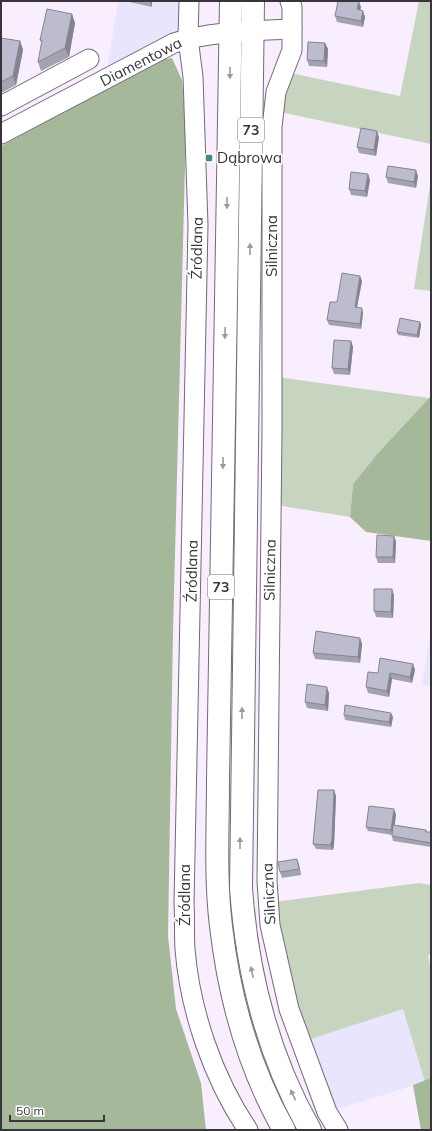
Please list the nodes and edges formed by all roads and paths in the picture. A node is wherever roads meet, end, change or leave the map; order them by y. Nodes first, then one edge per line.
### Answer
1 (189, 1) edge
2 (231, 1) edge
3 (254, 1) edge
4 (290, 1) edge
5 (292, 29) junction
6 (253, 32) junction
7 (230, 34) junction
8 (188, 38) junction
9 (89, 60) dead end
10 (9, 102) edge
11 (29, 119) junction
12 (1, 134) edge
13 (248, 1130) edge
14 (284, 1130) edge
15 (310, 1130) edge
16 (338, 1130) edge

1 - 8 street, Źródlana
2 - 7 main road, 73
3 - 6 main road, 73
4 - 5 street, Silniczna
5 - 6 street, Diamentowa
5 - 16 street, Silniczna
6 - 7 street, Diamentowa
15 -> 6 main road, 73
7 - 8 street, Diamentowa
7 -> 14 main road, 73
8 - 11 street, Diamentowa
8 - 13 street, Źródlana
9 - 10 street
10 - 11 street
11 - 12 street, Diamentowa

